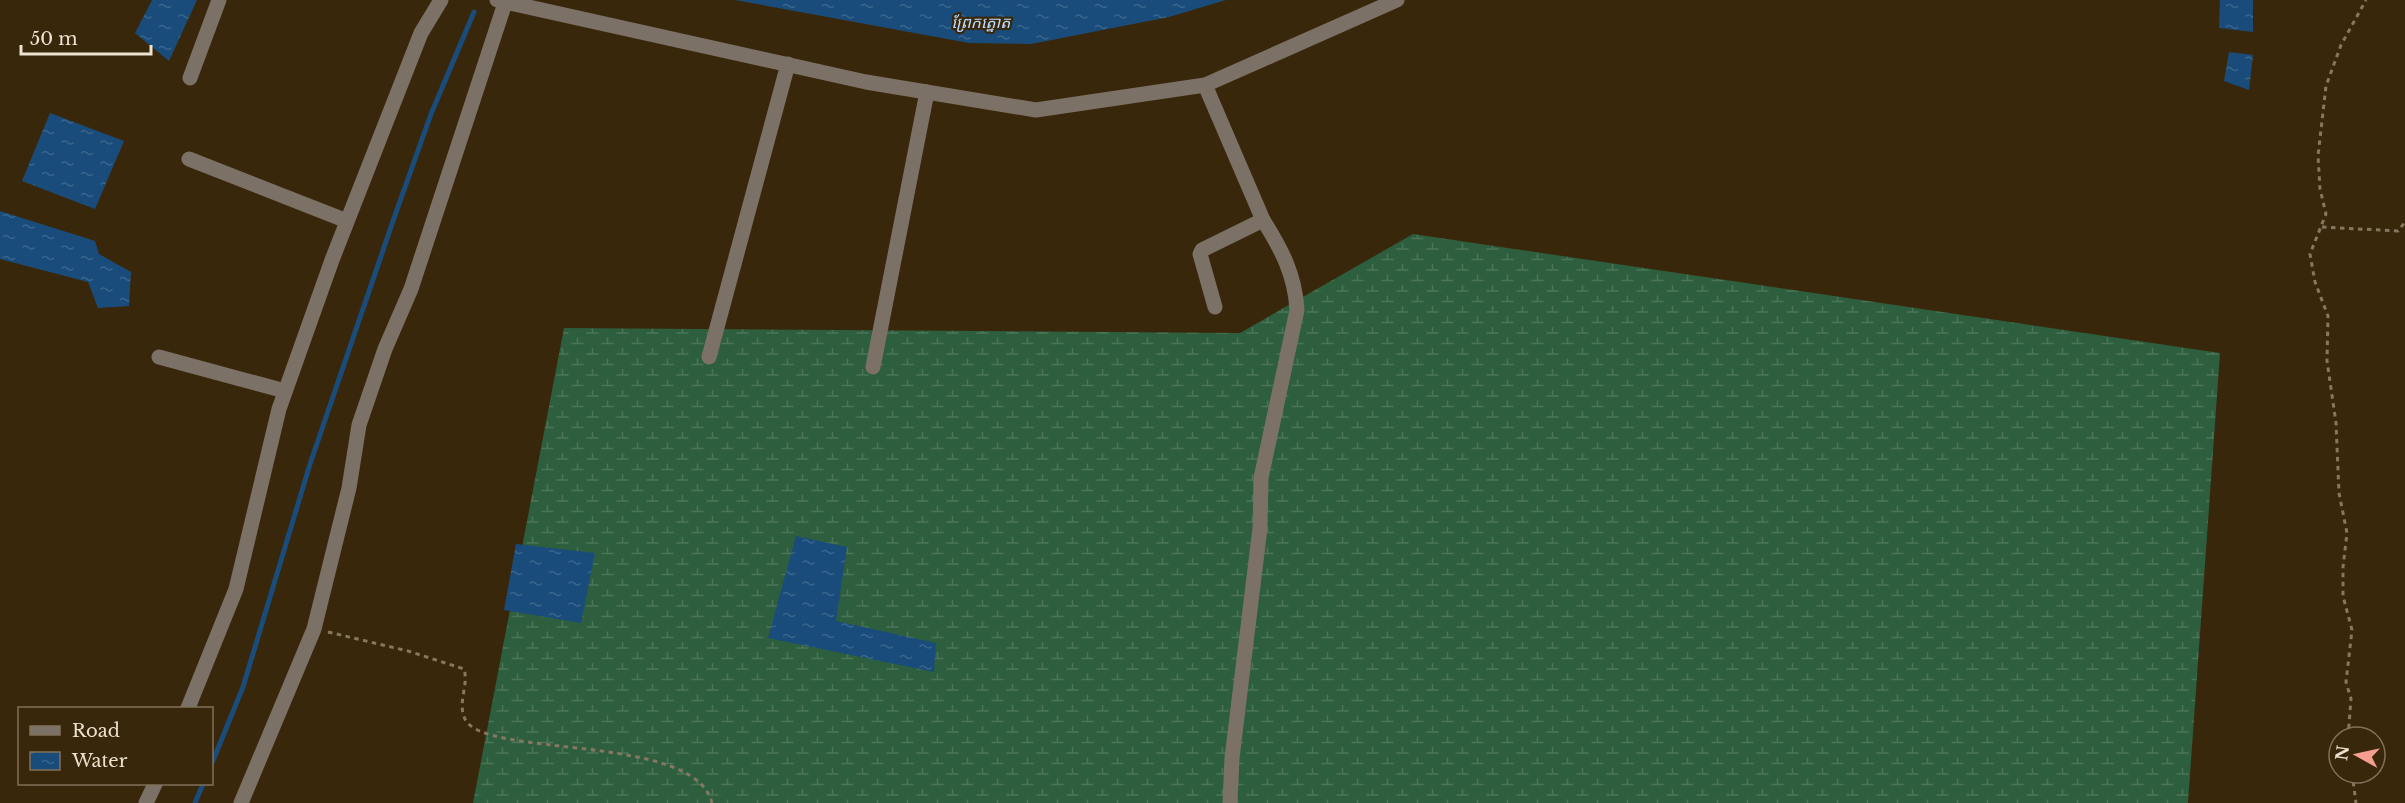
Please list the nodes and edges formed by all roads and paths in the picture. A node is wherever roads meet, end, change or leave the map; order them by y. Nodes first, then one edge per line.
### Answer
1 (219, 0) edge
2 (441, 0) edge
3 (1396, 0) edge
4 (2366, 0) edge
5 (502, 1) edge
6 (788, 64) junction
7 (190, 78) dead end
8 (1205, 85) junction
9 (927, 92) junction
10 (189, 159) dead end
11 (347, 220) junction
12 (1263, 220) junction
13 (2405, 222) edge
14 (2321, 227) junction
15 (1215, 307) dead end
16 (159, 357) dead end
17 (709, 357) dead end
18 (873, 367) dead end
19 (285, 391) junction
20 (314, 629) junction
21 (188, 707) edge
22 (2349, 725) edge
23 (154, 785) edge
24 (2354, 785) edge
25 (146, 803) edge
26 (241, 803) edge
27 (712, 803) edge
28 (1230, 803) edge
29 (2356, 803) edge

1 - 7 street
2 - 11 street
3 - 8 street
4 - 14 path
5 - 6 street
5 - 20 street
6 - 9 street
6 - 17 street
8 - 9 street
8 - 12 street
9 - 18 street
10 - 11 street
11 - 19 street
12 - 15 street
12 - 28 street
13 - 14 path
14 - 22 path
16 - 19 street
19 - 21 street
20 - 26 street
20 - 27 path
23 - 25 street
24 - 29 path

